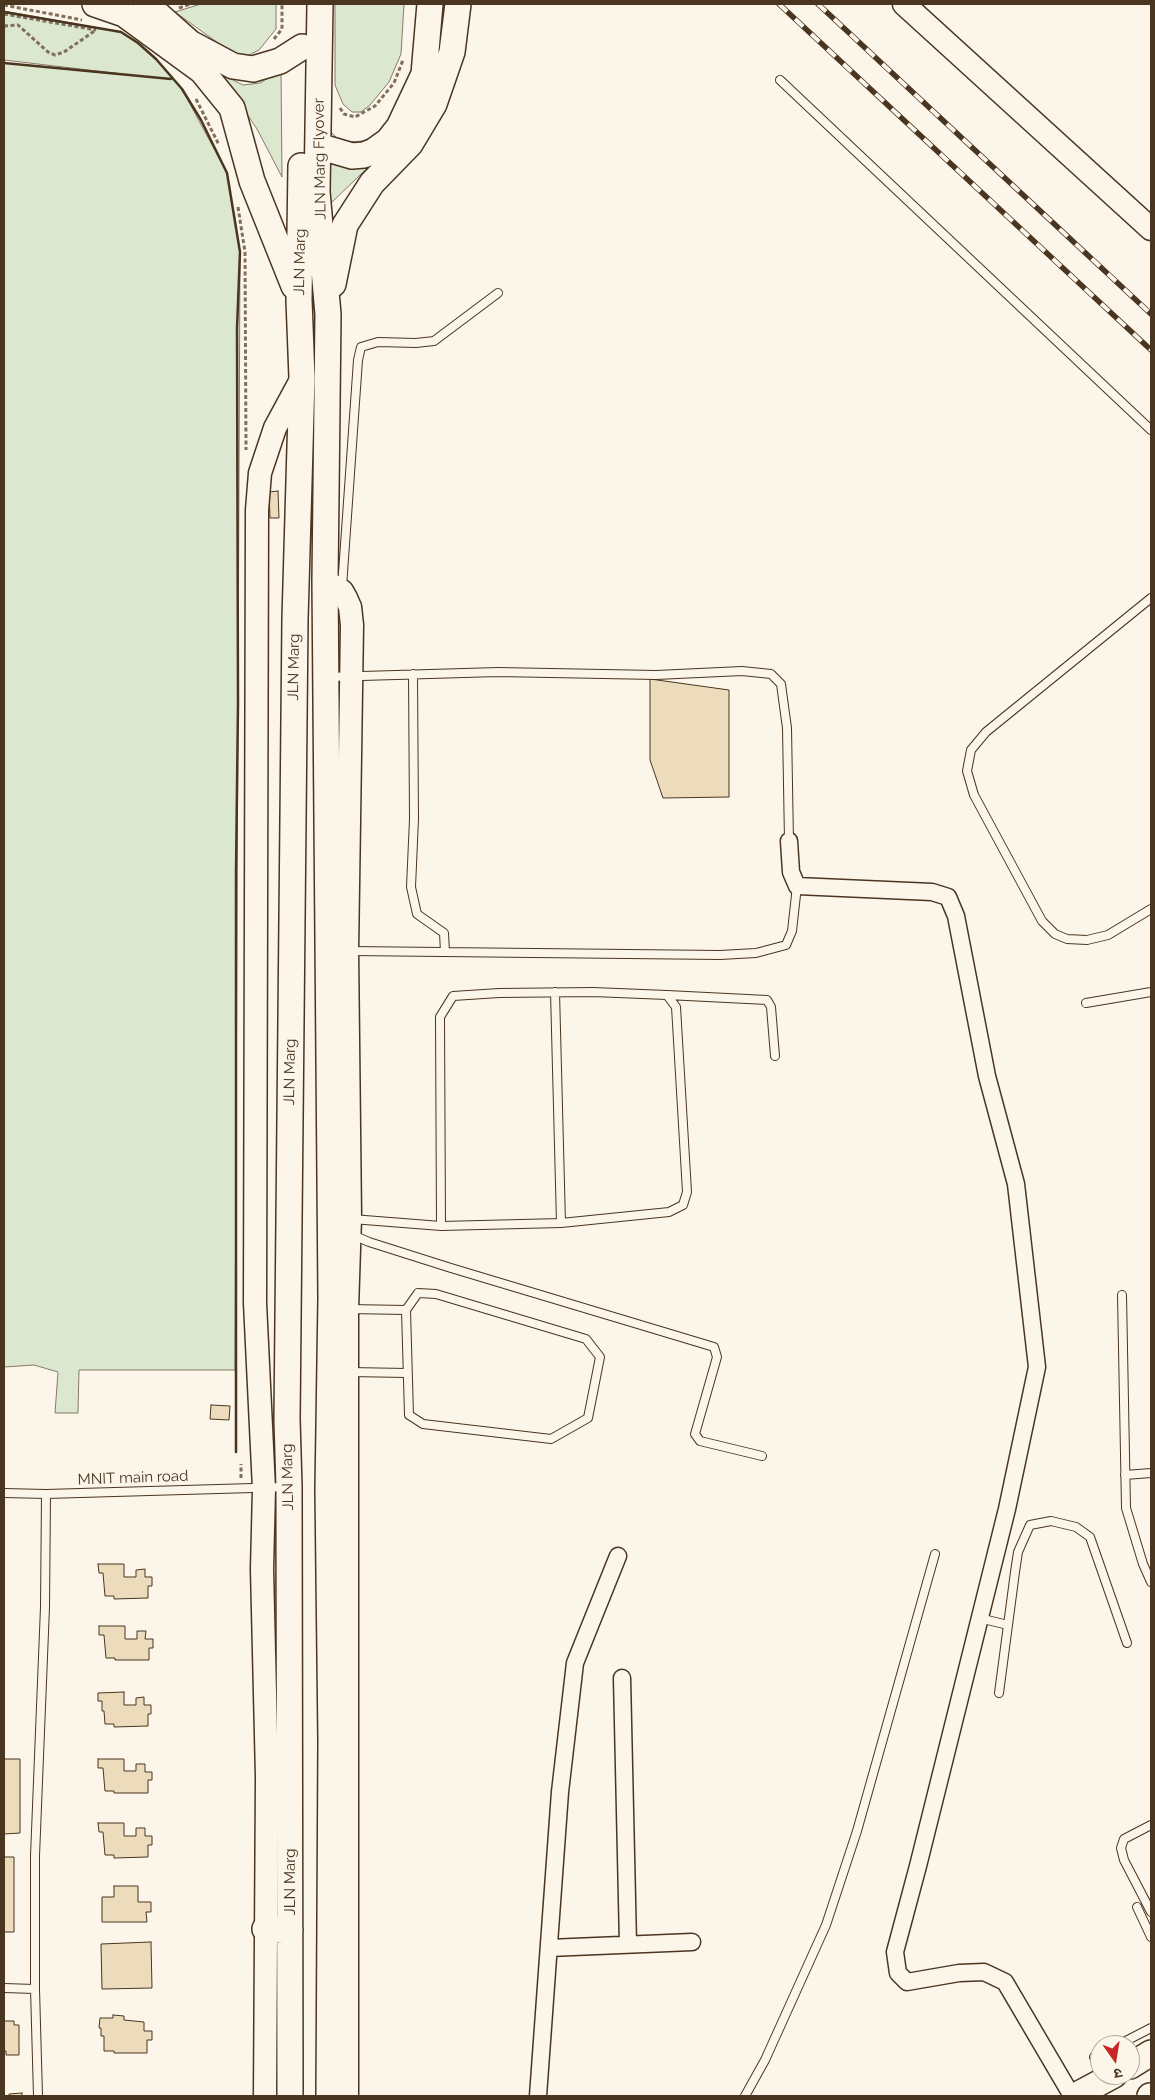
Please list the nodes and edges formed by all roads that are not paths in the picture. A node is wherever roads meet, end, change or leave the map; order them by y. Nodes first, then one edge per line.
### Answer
1 (146, 4) edge
2 (430, 4) edge
3 (458, 4) edge
4 (904, 4) edge
5 (305, 9) edge
6 (93, 13) edge
7 (302, 47) junction
8 (780, 80) dead end
9 (318, 146) junction
10 (1151, 229) edge
11 (498, 293) dead end
12 (299, 300) junction
13 (328, 314) junction
14 (302, 378) junction
15 (1151, 430) edge
16 (333, 586) junction
17 (1151, 598) edge
18 (413, 674) junction
19 (326, 677) junction
20 (352, 677) junction
21 (788, 841) joint
22 (797, 886) junction
23 (1151, 909) edge
24 (338, 951) junction
25 (444, 952) junction
26 (555, 992) junction
27 (1151, 992) edge
28 (667, 995) junction
29 (1086, 1003) dead end
30 (775, 1056) dead end
31 (340, 1223) junction
32 (561, 1223) junction
33 (441, 1226) junction
34 (1122, 1295) dead end
35 (347, 1309) junction
36 (406, 1310) junction
37 (348, 1372) junction
38 (407, 1373) junction
39 (762, 1456) dead end
40 (1151, 1473) edge
41 (1125, 1475) junction
42 (289, 1487) junction
43 (264, 1489) junction
44 (338, 1489) junction
45 (4, 1493) edge
46 (46, 1494) junction
47 (935, 1554) dead end
48 (618, 1556) dead end
49 (1151, 1582) edge
50 (980, 1618) junction
51 (1008, 1625) junction
52 (1127, 1643) dead end
53 (622, 1678) dead end
54 (1000, 1693) dead end
55 (331, 1741) junction
56 (1151, 1825) edge
57 (348, 1829) junction
58 (1137, 1907) dead end
59 (1151, 1912) edge
60 (265, 1929) junction
61 (290, 1930) junction
62 (1151, 1937) edge
63 (692, 1942) dead end
64 (628, 1944) junction
65 (549, 1948) junction
66 (4, 1988) edge
67 (35, 1989) junction
68 (1151, 2028) edge
69 (1137, 2035) edge
70 (1151, 2053) edge
71 (1140, 2060) edge
72 (1090, 2085) edge
73 (38, 2096) edge
74 (265, 2096) edge
75 (290, 2096) edge
76 (329, 2096) edge
77 (347, 2096) edge
78 (538, 2096) edge
79 (745, 2096) edge
80 (1074, 2096) edge

1 - 7 main road
2 - 9 main road
3 - 13 main road
4 - 10 street
5 - 7 main road
5 - 9 main road, JLN Marg Flyover
6 - 12 main road
7 - 12 main road, JLN Marg
8 - 15 lane
9 - 13 main road, JLN Marg Flyover
11 - 16 lane
12 - 14 main road, JLN Marg
13 - 16 main road, JLN Marg
14 - 42 main road, JLN Marg
14 - 43 street
16 - 19 main road, JLN Marg
16 - 20 street
17 - 23 lane
18 - 20 lane
18 - 21 lane
18 - 25 lane
19 - 20 lane
19 - 24 main road, JLN Marg
20 - 24 street
21 - 22 street
22 - 25 lane
22 - 50 street
24 - 25 lane
24 - 31 main road, JLN Marg
26 - 28 lane
26 - 32 lane
26 - 33 lane
27 - 29 lane
28 - 30 lane
28 - 32 lane
31 - 33 lane
31 - 35 street
31 - 39 lane
31 - 44 main road, JLN Marg
32 - 33 lane
34 - 41 lane
35 - 36 lane
35 - 37 street
36 - 38 lane
36 - 38 lane
37 - 38 lane
37 - 44 street
40 - 41 lane
41 - 49 lane
42 - 43 lane, MNIT main road
42 - 61 main road, JLN Marg
43 - 46 lane, MNIT main road
43 - 60 street
44 - 55 main road, JLN Marg
44 - 57 street
45 - 46 lane, MNIT main road
46 - 67 lane
47 - 79 lane
48 - 65 street
50 - 51 lane
50 - 80 street
51 - 52 lane
51 - 54 lane
53 - 64 street
55 - 57 main road
55 - 76 main road, JLN Marg
56 - 59 lane
57 - 77 street
58 - 62 lane
60 - 61 main road
60 - 74 street
61 - 75 main road, JLN Marg
63 - 64 street
64 - 65 street
65 - 78 street
66 - 67 lane
67 - 73 lane
68 - 69 lane
70 - 71 main road
72 - 80 main road

